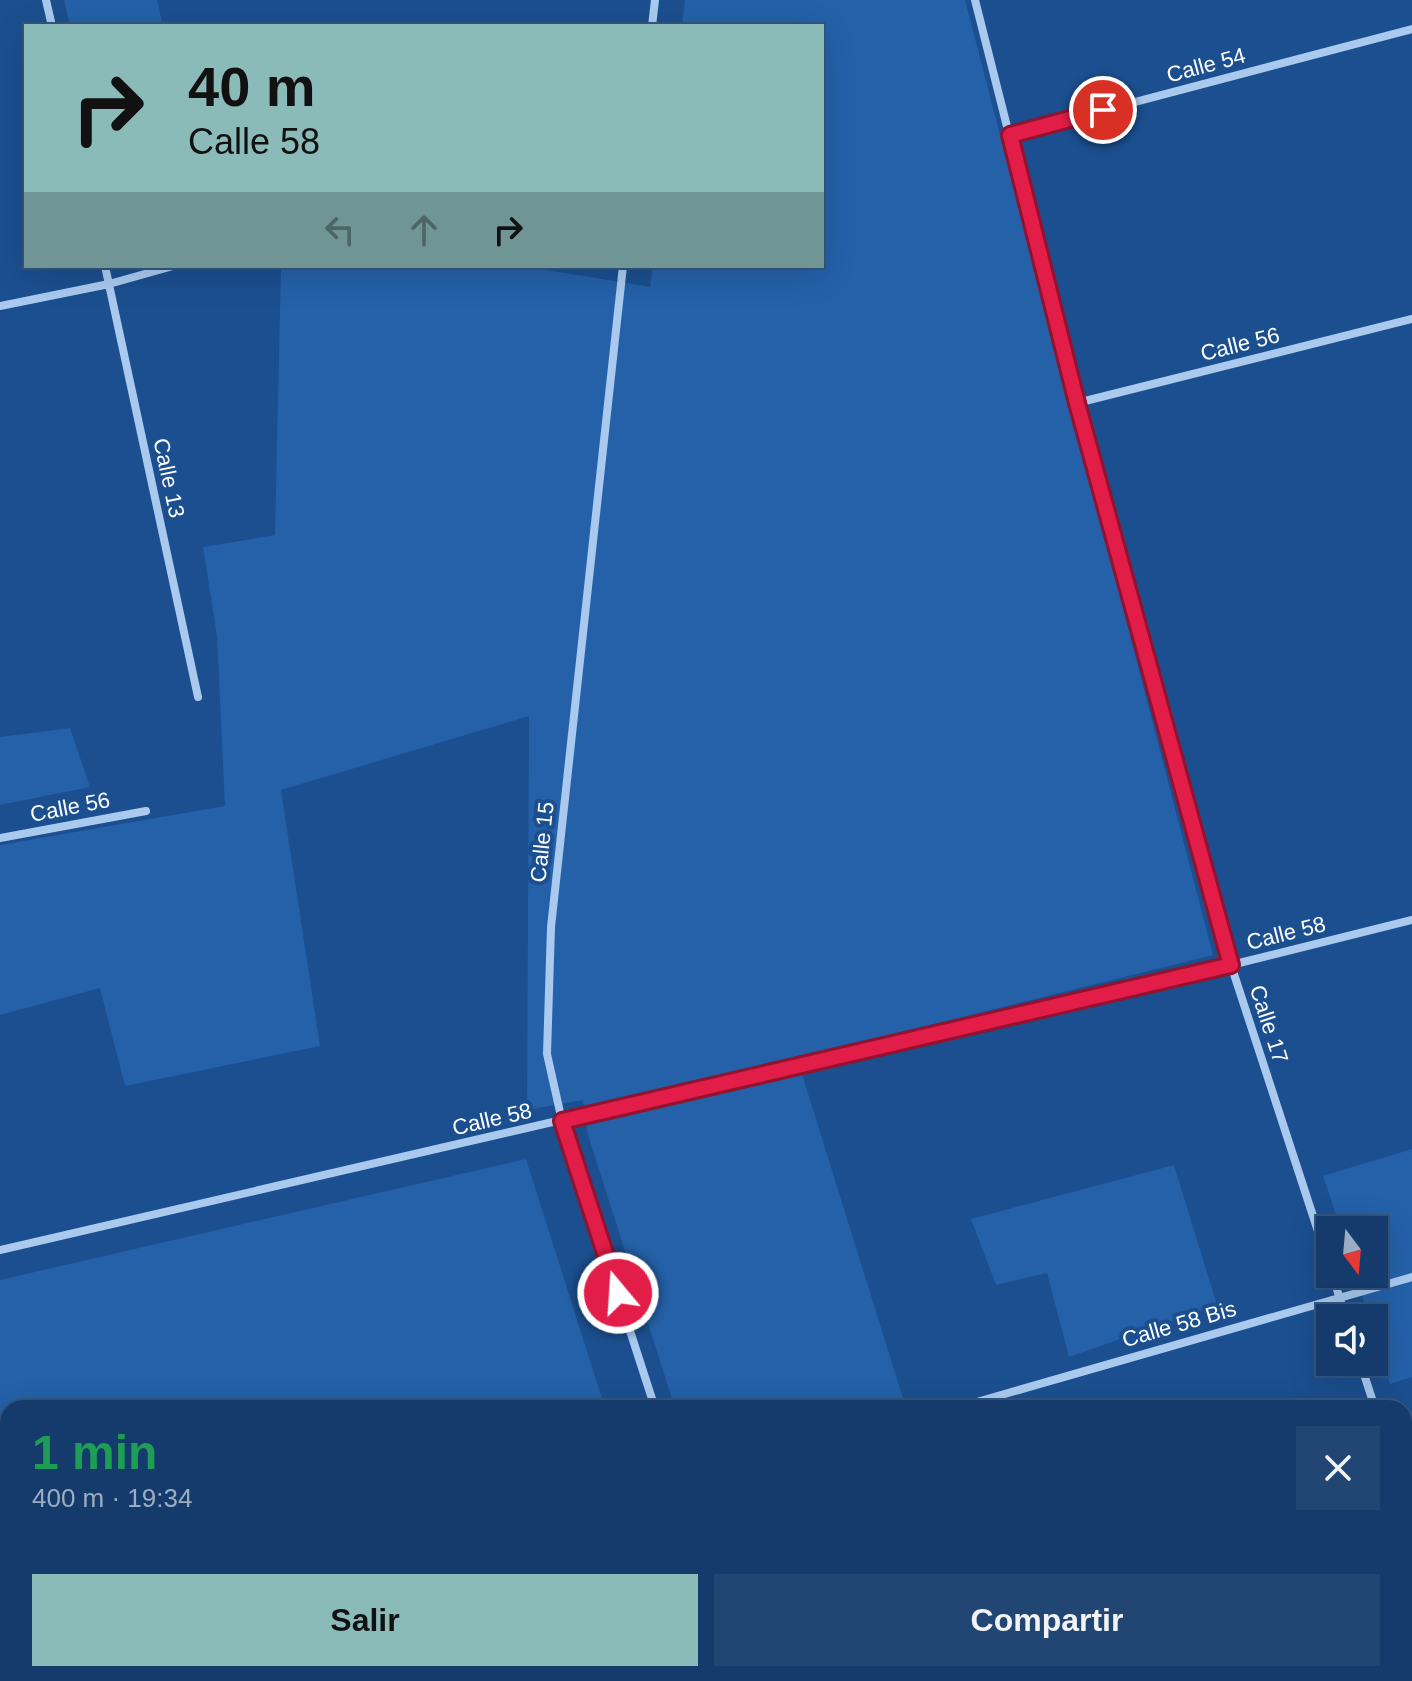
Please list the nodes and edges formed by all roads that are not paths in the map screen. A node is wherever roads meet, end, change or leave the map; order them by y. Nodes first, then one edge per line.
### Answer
1 (46, 0) edge
2 (655, 0) edge
3 (975, 0) edge
4 (52, 24) edge
5 (652, 24) edge
6 (1412, 29) edge
7 (1010, 135) junction
8 (105, 268) edge
9 (166, 268) edge
10 (623, 268) edge
11 (109, 284) junction
12 (0, 306) edge
13 (1412, 319) edge
14 (1077, 403) junction
15 (198, 697) dead end
16 (146, 811) dead end
17 (0, 838) edge
18 (1412, 920) edge
19 (1231, 965) junction
20 (562, 1121) junction
21 (1316, 1225) edge
22 (0, 1250) edge
23 (1412, 1277) edge
24 (1336, 1288) edge
25 (1339, 1297) junction
26 (1341, 1304) edge
27 (1365, 1376) edge
28 (652, 1400) edge
29 (984, 1400) edge
30 (1372, 1400) edge

1 - 4 street
2 - 5 street
3 - 7 street, Calle 17
6 - 7 street, Calle 54
7 - 14 street, Calle 17
8 - 11 street, Calle 13
9 - 11 street
10 - 20 street, Calle 15
11 - 12 street
11 - 15 street, Calle 13
13 - 14 street, Calle 56
14 - 19 street, Calle 17
16 - 17 street, Calle 56
18 - 19 street, Calle 58
19 - 20 street, Calle 58
19 - 21 street, Calle 17
20 - 22 street, Calle 58
20 - 28 street, Calle 15
23 - 25 street, Calle 58 Bis
24 - 25 street
25 - 26 street
25 - 29 street, Calle 58 Bis
27 - 30 street

